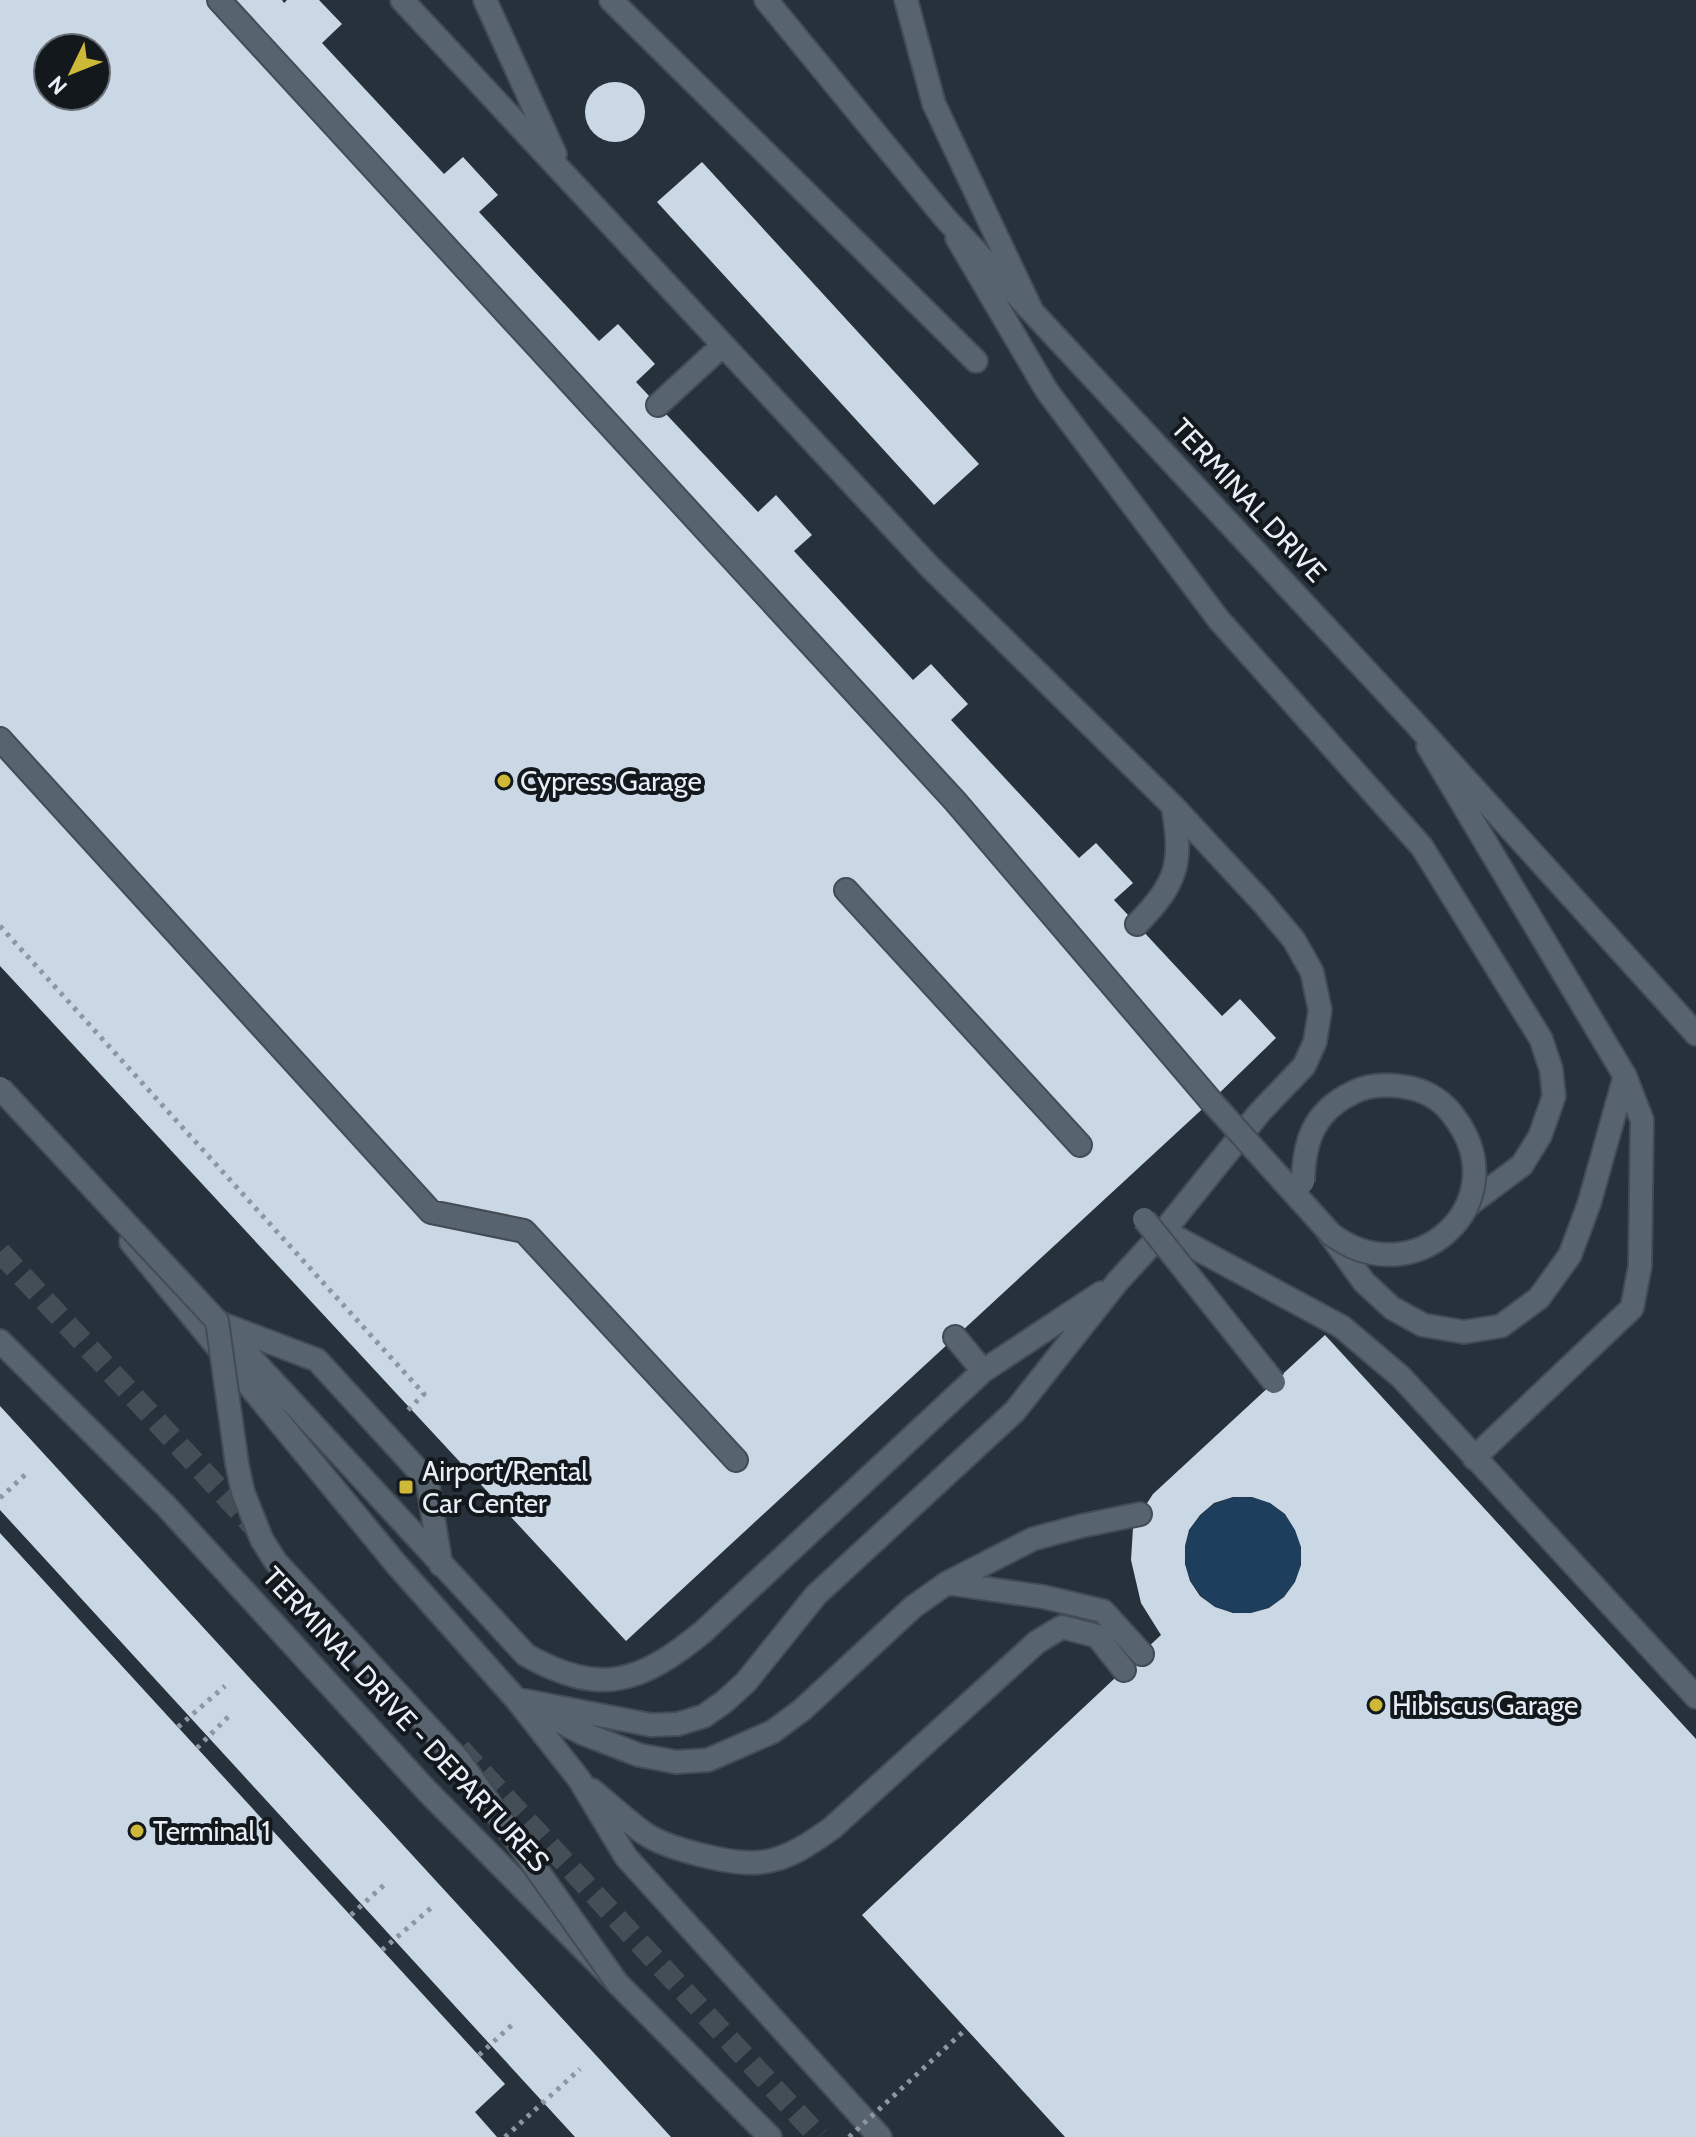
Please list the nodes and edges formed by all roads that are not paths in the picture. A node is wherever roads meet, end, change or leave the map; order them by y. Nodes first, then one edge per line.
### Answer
1 (219, 0) edge
2 (402, 0) edge
3 (485, 0) edge
4 (611, 0) edge
5 (766, 0) edge
6 (906, 0) edge
7 (564, 173) junction
8 (945, 218) junction
9 (1033, 312) junction
10 (723, 345) junction
11 (976, 361) dead end
12 (658, 405) dead end
13 (1413, 721) junction
14 (0, 739) edge
15 (1173, 806) junction
16 (846, 890) dead end
17 (1137, 924) dead end
18 (1696, 1034) edge
19 (1625, 1076) junction
20 (0, 1086) edge
21 (1080, 1145) dead end
22 (1467, 1206) junction
23 (1144, 1219) dead end
24 (1164, 1231) junction
25 (1118, 1281) junction
26 (217, 1321) junction
27 (955, 1337) dead end
28 (0, 1341) edge
29 (983, 1371) junction
30 (1274, 1382) dead end
31 (1474, 1458) junction
32 (736, 1460) dead end
33 (1140, 1514) dead end
34 (441, 1566) junction
35 (947, 1583) junction
36 (1142, 1654) dead end
37 (1124, 1670) dead end
38 (1696, 1697) edge
39 (516, 1699) junction
40 (579, 1779) junction
41 (618, 1984) junction
42 (770, 2137) edge
43 (880, 2137) edge

1 - 22 street, bridge
2 - 7 street
3 - 7 street
4 - 11 street
5 - 8 street, TERMINAL DRIVE
6 - 9 street
7 - 10 street
8 - 9 street, TERMINAL DRIVE
8 - 22 street
9 - 13 street, TERMINAL DRIVE
10 - 12 street
10 - 15 street
13 - 18 street, TERMINAL DRIVE
13 - 19 street
14 - 32 street
15 - 17 street
15 - 24 street
16 - 21 street
19 - 22 street, bridge
19 - 31 street
20 - 26 street, bridge
20 - 39 street
23 - 30 street, bridge
24 - 25 street
24 - 31 street
25 - 29 street
25 - 39 street
26 - 34 street
26 - 34 street
26 - 41 street, bridge
27 - 29 street
28 - 41 street, TERMINAL DRIVE - DEPARTURES, bridge
29 - 34 street
31 - 38 street
33 - 35 street
35 - 36 street
35 - 39 street
37 - 40 street
39 - 40 street
40 - 43 street
41 - 42 street, TERMINAL DRIVE - DEPARTURES

